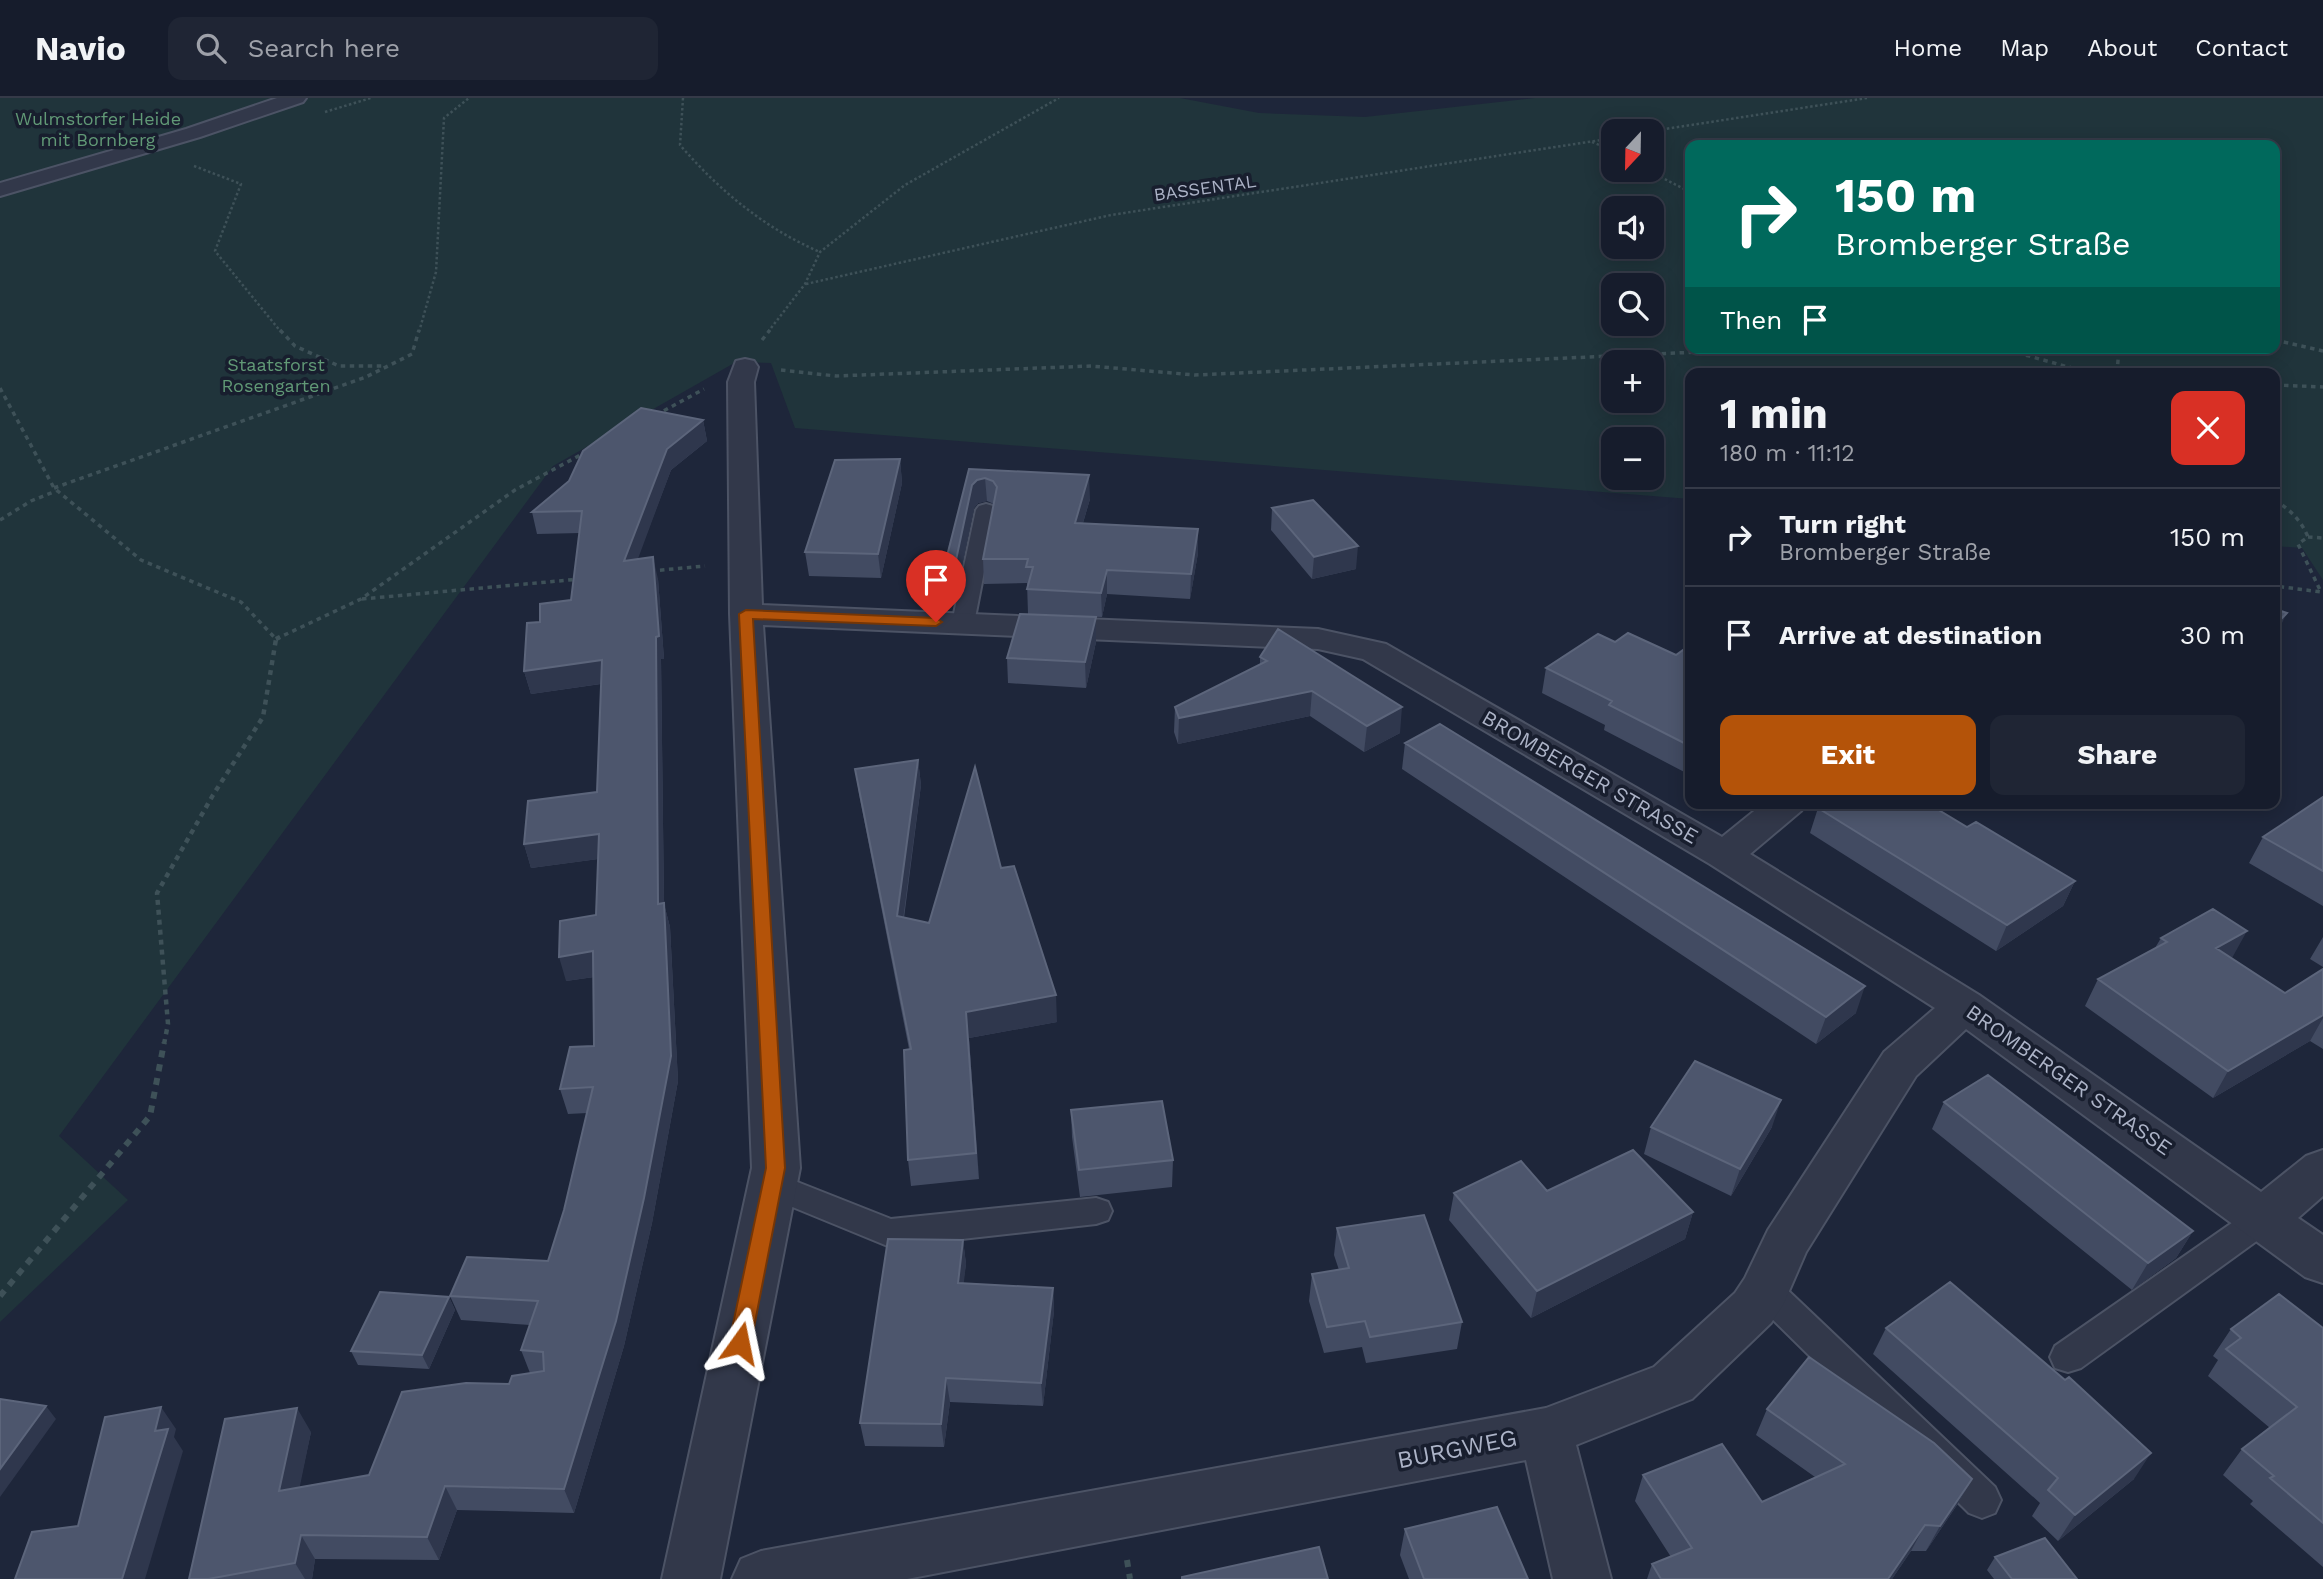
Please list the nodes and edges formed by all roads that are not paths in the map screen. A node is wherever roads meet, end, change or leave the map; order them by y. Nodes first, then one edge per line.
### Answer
1 (296, 98) edge
2 (0, 190) edge
3 (745, 367) road end
4 (986, 510) dead end
5 (746, 614) junction
6 (963, 623) junction
7 (1781, 809) edge
8 (1724, 855) junction
9 (1964, 1006) junction
10 (2323, 1168) edge
11 (772, 1185) junction
12 (1096, 1211) dead end
13 (2264, 1219) junction
14 (2323, 1262) edge
15 (1765, 1290) junction
16 (2068, 1357) dead end
17 (1546, 1432) junction
18 (1982, 1500) dead end
19 (691, 1579) edge
20 (761, 1579) edge
21 (1582, 1579) edge

1 - 2 street
3 - 5 street
4 - 6 lane
5 - 6 street, BROMBERGER STRASSE
5 - 11 street
6 - 8 street, BROMBERGER STRASSE
7 - 8 street
8 - 9 street, BROMBERGER STRASSE
9 - 13 street, BROMBERGER STRASSE
9 - 15 street, BURGWEG
10 - 13 street
11 - 12 lane
11 - 19 street
13 - 14 street, BROMBERGER STRASSE
13 - 16 lane
15 - 17 street, BURGWEG
15 - 18 lane
17 - 20 street, BURGWEG
17 - 21 street

